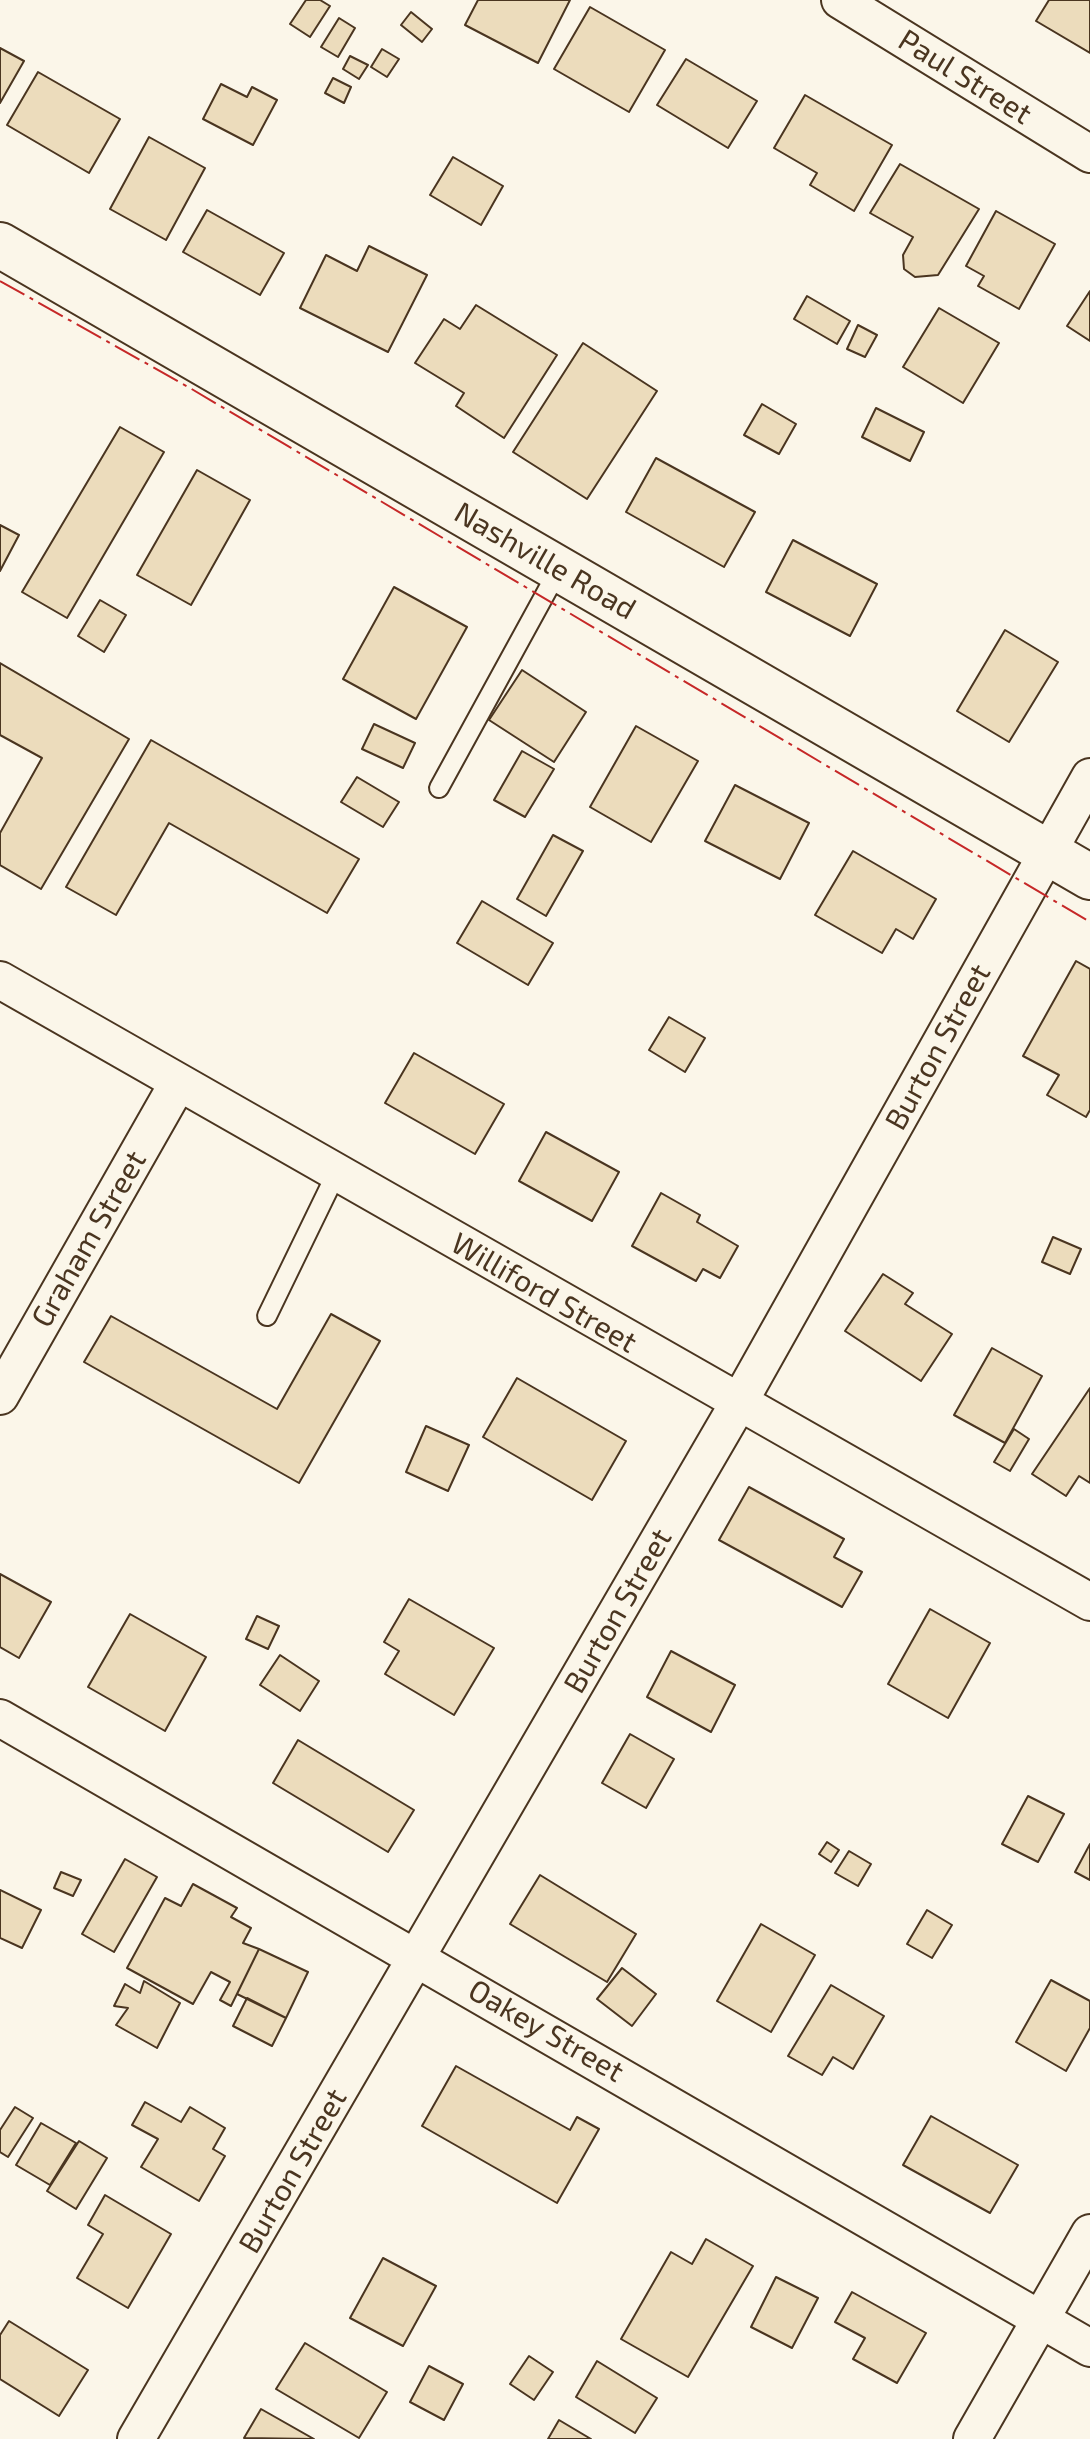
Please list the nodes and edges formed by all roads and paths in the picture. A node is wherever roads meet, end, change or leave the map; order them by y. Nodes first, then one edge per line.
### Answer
1 (840, 0) edge
2 (1090, 154) edge
3 (0, 245) edge
4 (559, 569) junction
5 (1090, 777) edge
6 (439, 788) dead end
7 (1048, 852) junction
8 (1090, 877) edge
9 (0, 980) edge
10 (178, 1083) junction
11 (336, 1174) junction
12 (267, 1316) dead end
13 (0, 1396) edge
14 (738, 1404) junction
15 (1090, 1602) edge
16 (0, 1718) edge
17 (419, 1957) junction
18 (1090, 2233) edge
19 (1040, 2319) junction
20 (1090, 2348) edge
21 (136, 2439) edge
22 (972, 2439) edge

1 - 2 street, Paul Street
3 - 4 main road, Nashville Road
4 - 6 lane
4 - 7 main road, Nashville Road
5 - 7 street, Burton Street
7 - 8 main road, Nashville Road
7 - 14 street, Burton Street
9 - 10 street, Williford Street
10 - 11 street, Williford Street
10 - 13 street, Graham Street
11 - 12 lane
11 - 14 street, Williford Street
14 - 15 street, Williford Street
14 - 17 street, Burton Street
16 - 17 street, Oakey Street
17 - 19 street, Oakey Street
17 - 21 street, Burton Street
18 - 19 street
19 - 20 street, Oakey Street
19 - 22 street

